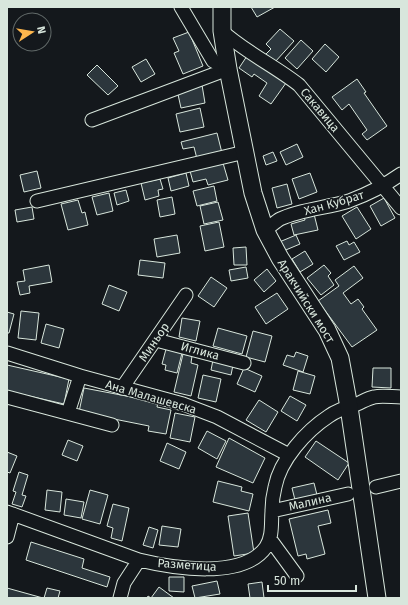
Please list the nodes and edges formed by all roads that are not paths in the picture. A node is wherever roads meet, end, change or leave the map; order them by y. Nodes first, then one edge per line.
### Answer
1 (181, 7) edge
2 (222, 7) edge
3 (222, 31) junction
4 (228, 69) junction
5 (92, 120) dead end
6 (245, 152) junction
7 (401, 174) edge
8 (383, 187) junction
9 (36, 201) dead end
10 (401, 208) edge
11 (265, 230) junction
12 (186, 295) dead end
13 (156, 340) junction
14 (7, 354) edge
15 (244, 363) dead end
16 (80, 376) junction
17 (122, 388) junction
18 (7, 397) edge
19 (401, 397) edge
20 (349, 406) junction
21 (68, 413) junction
22 (112, 425) dead end
23 (289, 455) junction
24 (401, 481) edge
25 (376, 487) dead end
26 (348, 494) dead end
27 (272, 511) junction
28 (10, 513) edge
29 (7, 537) edge
30 (270, 539) junction
31 (139, 560) junction
32 (297, 576) dead end
33 (120, 598) edge
34 (377, 598) edge

1 - 4 street
2 - 3 main road, Аракчийски мост
3 - 4 main road, Аракчийски мост
3 - 8 street, Сакавица
4 - 5 street
4 - 6 main road, Аракчийски мост
6 - 9 street
6 - 11 main road, Аракчийски мост
7 - 8 street, Хан Кубрат
8 - 10 street, Сакавица
8 - 11 street, Хан Кубрат
11 - 20 main road, Аракчийски мост
12 - 13 street, Миньор
13 - 15 street, Иглика
13 - 17 street, Миньор
14 - 16 street, Ана Малашевска
16 - 17 street, Ана Малашевска
16 - 21 street
17 - 23 street, Ана Малашевска
18 - 21 street
19 - 20 street
20 - 23 street
20 - 34 main road, Аракчийски мост
21 - 22 street
23 - 27 street
24 - 25 street
26 - 27 street, Малина
27 - 30 street
28 - 29 street
28 - 31 street, Разметица
30 - 31 street, Разметица
30 - 32 street
31 - 33 street

